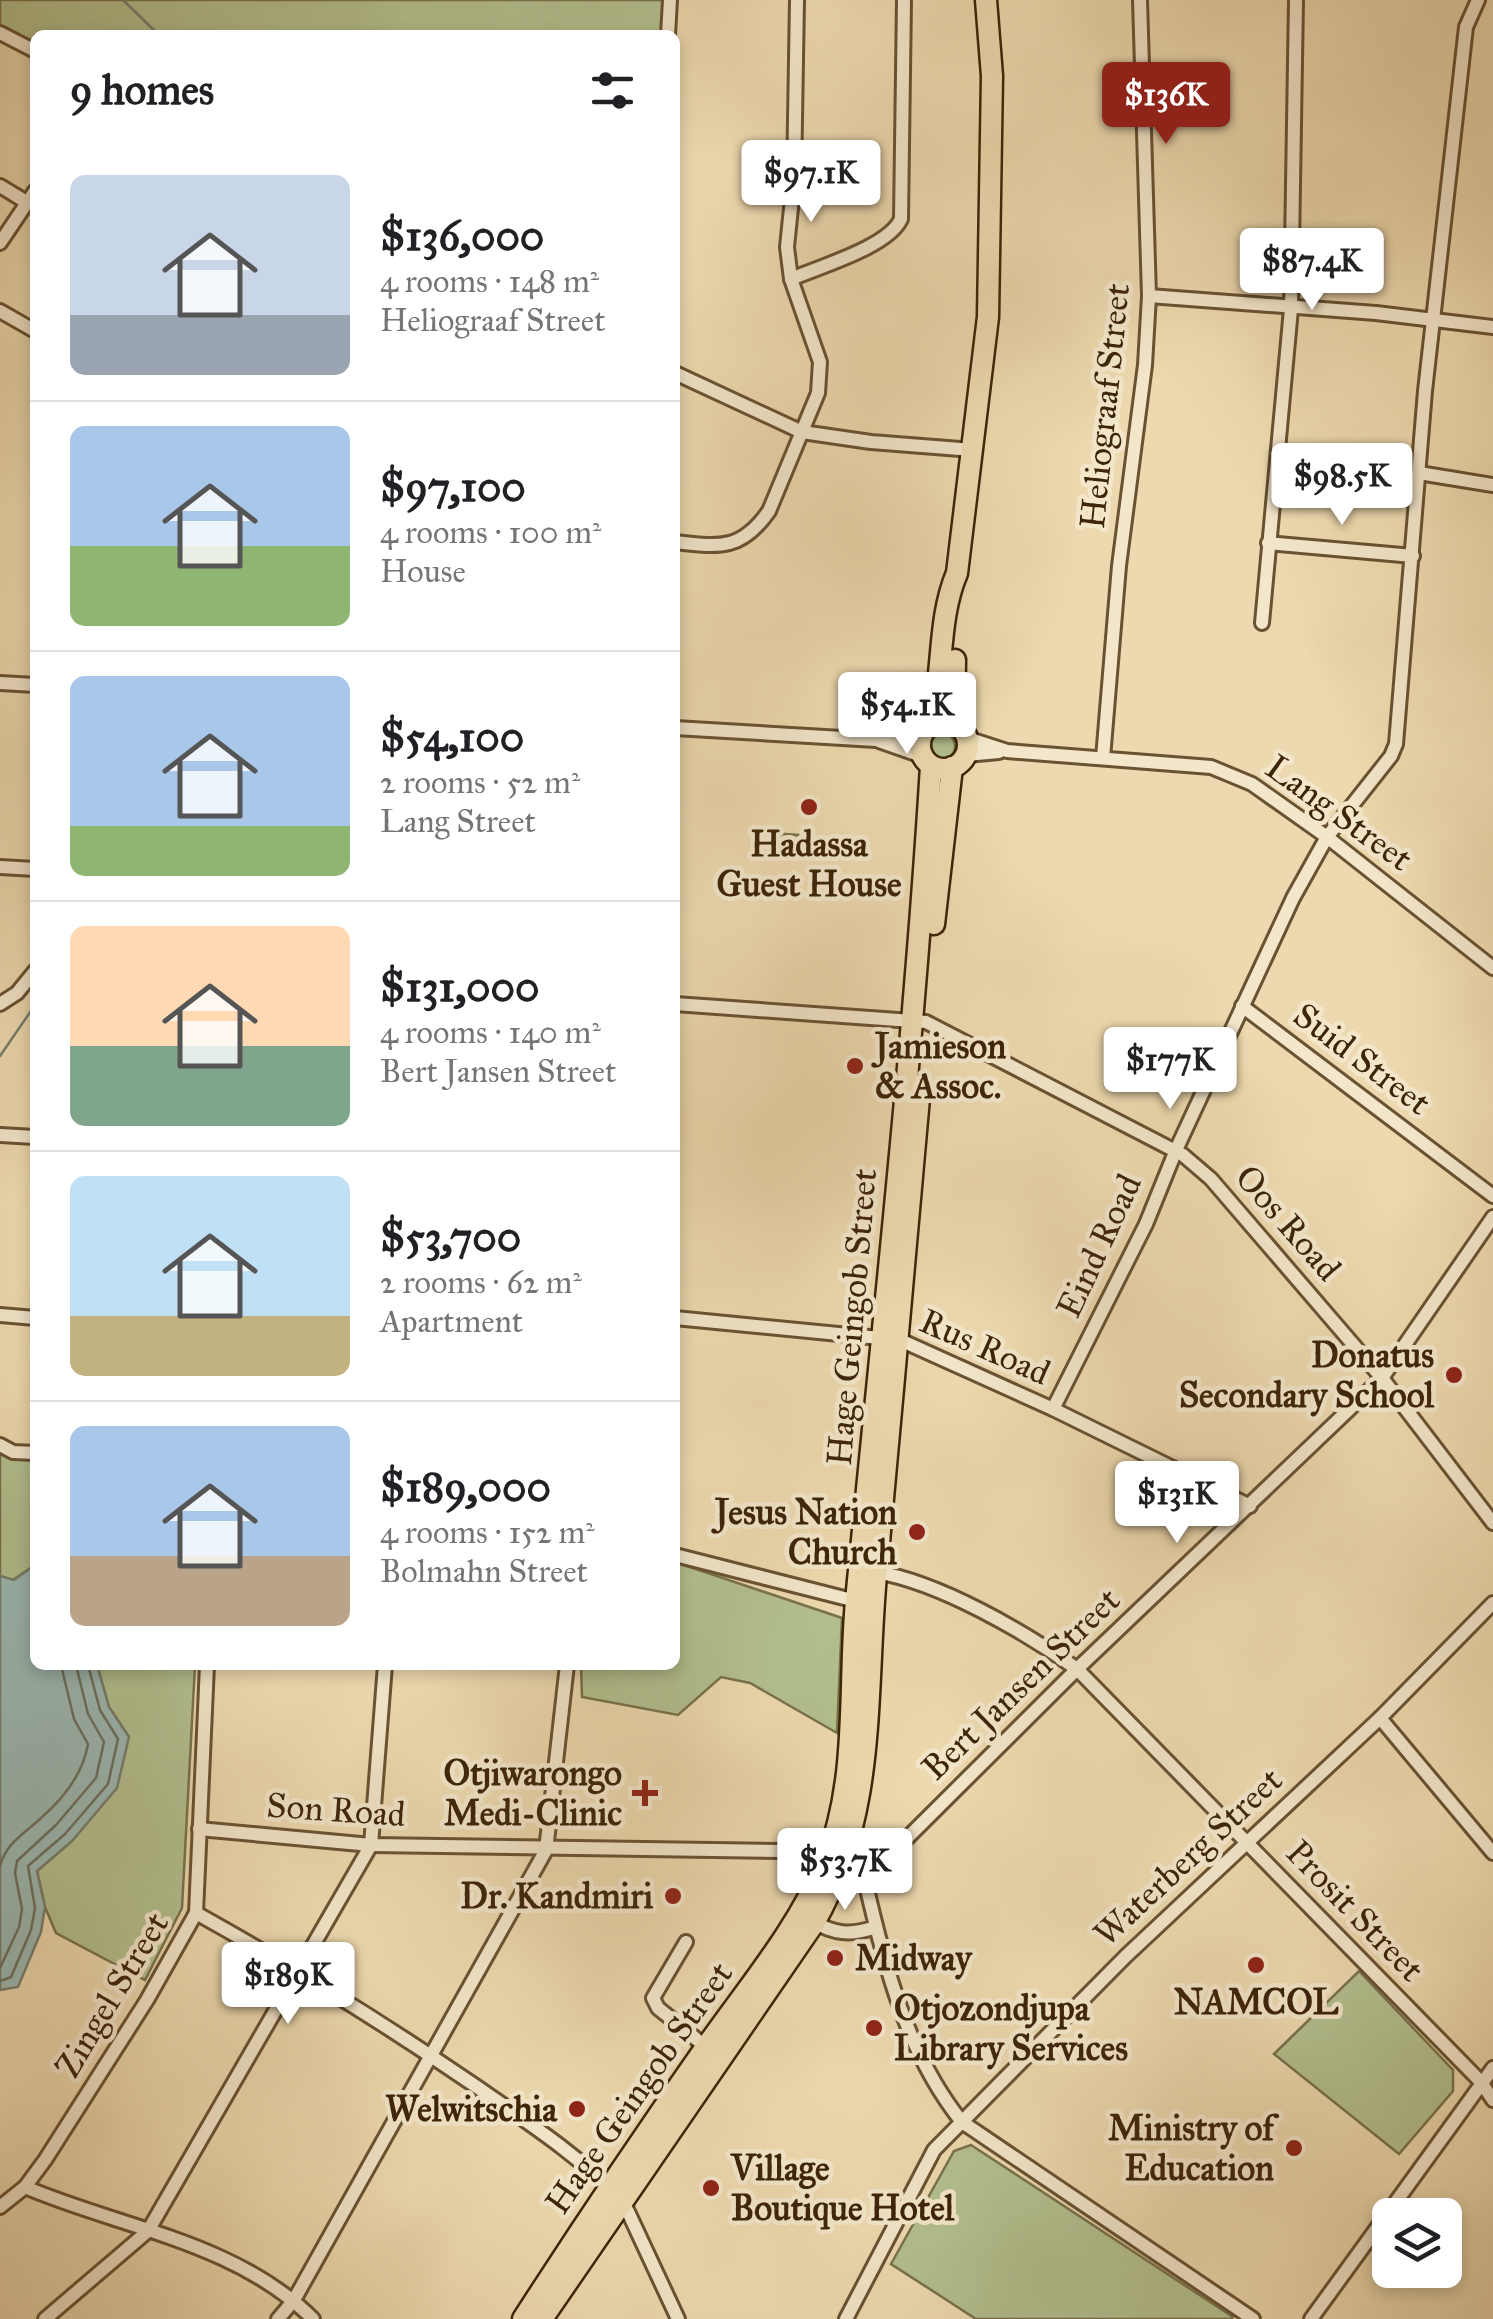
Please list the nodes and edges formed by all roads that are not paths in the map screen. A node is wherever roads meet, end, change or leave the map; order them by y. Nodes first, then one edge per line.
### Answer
1 (670, 0) edge
2 (797, 0) edge
3 (904, 0) edge
4 (986, 0) edge
5 (1140, 0) edge
6 (1296, 0) edge
7 (1478, 0) edge
8 (668, 30) edge
9 (0, 33) edge
10 (30, 48) edge
11 (0, 186) edge
12 (30, 196) edge
13 (30, 200) edge
14 (0, 243) edge
15 (791, 278) junction
16 (1149, 296) junction
17 (1291, 309) junction
18 (0, 311) edge
19 (1433, 321) junction
20 (1493, 327) edge
21 (30, 328) edge
22 (680, 375) edge
23 (802, 432) junction
24 (974, 450) junction
25 (1420, 473) junction
26 (1493, 484) edge
27 (680, 543) edge
28 (1268, 543) junction
29 (1413, 556) junction
30 (957, 573) junction
31 (1262, 623) dead end
32 (0, 683) edge
33 (30, 685) edge
34 (928, 726) junction
35 (680, 728) edge
36 (876, 740) junction
37 (949, 751) junction
38 (1103, 758) junction
39 (1327, 838) junction
40 (0, 867) edge
41 (30, 869) edge
42 (1493, 968) edge
43 (30, 977) edge
44 (0, 1004) edge
45 (680, 1004) edge
46 (1242, 1006) junction
47 (920, 1021) junction
48 (0, 1135) edge
49 (30, 1137) edge
50 (1176, 1150) junction
51 (1493, 1196) edge
52 (1493, 1217) edge
53 (0, 1315) edge
54 (30, 1318) edge
55 (680, 1318) edge
56 (891, 1339) junction
57 (1382, 1378) junction
58 (1053, 1409) junction
59 (0, 1446) edge
60 (30, 1454) edge
61 (1250, 1506) junction
62 (1493, 1523) edge
63 (680, 1556) edge
64 (876, 1572) junction
65 (856, 1601) junction
66 (1493, 1602) edge
67 (1077, 1669) junction
68 (208, 1670) edge
69 (385, 1670) edge
70 (566, 1670) edge
71 (1380, 1718) junction
72 (200, 1828) junction
73 (1246, 1842) junction
74 (371, 1845) junction
75 (546, 1850) junction
76 (1493, 1854) edge
77 (835, 1862) junction
78 (865, 1880) junction
79 (196, 1913) junction
80 (807, 1918) junction
81 (876, 1927) junction
82 (686, 1942) dead end
83 (777, 1961) junction
84 (296, 1969) junction
85 (706, 2047) junction
86 (429, 2054) junction
87 (1493, 2068) edge
88 (1481, 2082) junction
89 (1493, 2100) edge
90 (962, 2122) junction
91 (25, 2187) junction
92 (616, 2193) junction
93 (0, 2208) edge
94 (148, 2230) junction
95 (576, 2254) junction
96 (294, 2300) junction
97 (45, 2319) edge
98 (278, 2319) edge
99 (312, 2319) edge
100 (523, 2319) edge
101 (542, 2319) edge
102 (678, 2319) edge
103 (846, 2319) edge
104 (1254, 2319) edge
105 (1311, 2319) edge

1 - 8 street
2 - 15 street
3 - 15 street
4 - 24 highway
5 - 16 street, Heliograaf Street
6 - 17 street
7 - 19 street, Eind Road
9 - 10 street
11 - 12 street
13 - 14 street
15 - 23 street
16 - 17 street
16 - 38 street, Heliograaf Street
17 - 19 street
17 - 28 street
18 - 21 street
19 - 20 street
19 - 25 street, Eind Road
22 - 23 street
23 - 24 street
23 - 27 street
24 - 30 highway
25 - 26 street
25 - 29 street, Eind Road
28 - 29 street
28 - 31 street
29 - 39 street, Eind Road
30 - 34 highway, Hage Geingob Street
30 - 37 highway
32 - 33 street
34 - 36 street, Lang Street
34 - 37 highway
34 - 37 highway, Hage Geingob Street
35 - 36 street, Lang Street
36 - 37 street, Lang Street
37 - 38 street, Lang Street
37 - 47 highway, Hage Geingob Street
38 - 39 street, Lang Street
39 - 42 street, Lang Street
39 - 46 street, Eind Road
40 - 41 street
43 - 44 street
45 - 47 street, Oos Road
46 - 50 street, Eind Road
46 - 51 street, Suid Street
47 - 50 street, Oos Road
47 - 56 highway, Hage Geingob Street
48 - 49 street
50 - 57 street, Oos Road
50 - 58 street, Eind Road
52 - 57 street, Bert Jansen Street
53 - 54 street
55 - 56 street, Rus Road
56 - 58 street, Rus Road
56 - 64 highway, Hage Geingob Street
56 - 65 highway, Hage Geingob Street
57 - 61 street, Bert Jansen Street
57 - 62 street, Oos Road
58 - 61 street, Rus Road
59 - 60 street
61 - 67 street, Bert Jansen Street
63 - 65 street
64 - 67 street, Prosit Street
64 - 77 highway, Hage Geingob Street
65 - 77 highway, Hage Geingob Street
66 - 71 street, Waterberg Street
67 - 73 street, Prosit Street
67 - 78 street, Bert Jansen Street
68 - 72 street, Zingel Street
69 - 74 street
70 - 75 street
71 - 73 street, Waterberg Street
71 - 76 street
72 - 74 street, Son Road
72 - 79 street, Zingel Street
73 - 88 street, Prosit Street
73 - 90 street, Waterberg Street
74 - 75 street, Son Road
74 - 84 street
75 - 77 street, Son Road
75 - 86 street
77 - 78 street, Son Road
77 - 80 highway, Hage Geingob Street
78 - 81 street
79 - 84 street
79 - 91 street, Zingel Street
80 - 81 street
80 - 83 highway, Hage Geingob Street
81 - 90 street
82 - 85 street
83 - 85 highway, Hage Geingob Street
83 - 92 highway, Hage Geingob Street
84 - 86 street
84 - 94 street
85 - 92 highway, Hage Geingob Street
86 - 92 street
86 - 96 street
87 - 88 street
88 - 89 street, Prosit Street
88 - 105 street
90 - 103 street, Waterberg Street
90 - 104 street
91 - 93 street, Zingel Street
91 - 94 street
92 - 95 highway, Hage Geingob Street
92 - 102 street
94 - 96 street
94 - 97 street
95 - 100 highway, Hage Geingob Street
95 - 101 highway, Hage Geingob Street
96 - 98 street
96 - 99 street

